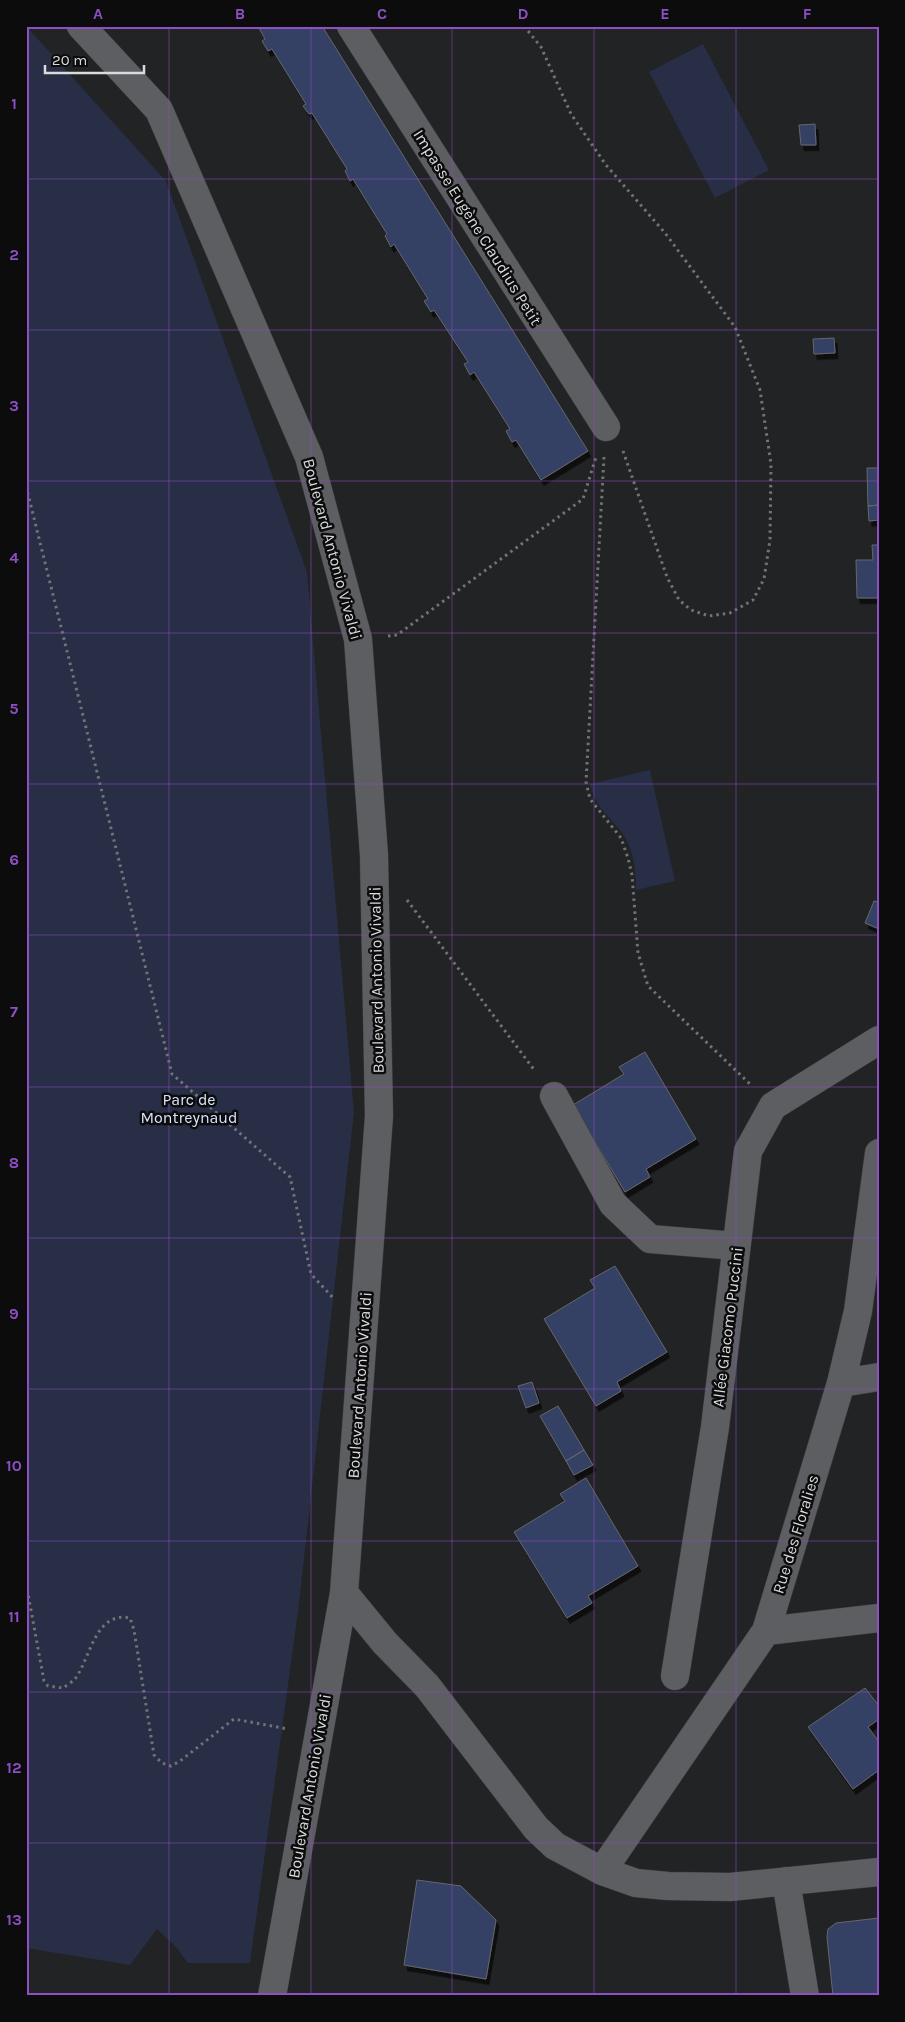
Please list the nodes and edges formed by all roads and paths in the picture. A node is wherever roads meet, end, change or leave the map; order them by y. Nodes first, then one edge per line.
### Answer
1 (81, 26) edge
2 (351, 26) edge
3 (524, 26) edge
4 (606, 427) junction
5 (26, 486) edge
6 (358, 639) junction
7 (403, 894) dead end
8 (879, 1040) edge
9 (554, 1096) joint
10 (773, 1106) junction
11 (879, 1153) edge
12 (736, 1246) junction
13 (363, 1332) junction
14 (879, 1378) edge
15 (841, 1383) junction
16 (26, 1583) edge
17 (344, 1593) junction
18 (879, 1618) edge
19 (766, 1631) junction
20 (675, 1676) dead end
21 (271, 1727) dead end
22 (602, 1871) junction
23 (879, 1872) edge
24 (786, 1882) junction
25 (272, 1996) edge
26 (805, 1996) edge

1 - 6 street, Boulevard Antonio Vivaldi
2 - 4 street, Impasse Eugène Claudius Petit
3 - 4 path
4 - 6 path
4 - 10 path
5 - 13 path
6 - 13 street, Boulevard Antonio Vivaldi
7 - 9 path
8 - 10 street, Allée Giacomo Puccini
9 - 12 street
10 - 12 street, Allée Giacomo Puccini
11 - 15 street, Rue des Floralies
12 - 20 street, Allée Giacomo Puccini
13 - 17 street, Boulevard Antonio Vivaldi
14 - 15 street
15 - 19 street, Rue des Floralies
16 - 21 path
17 - 22 street
17 - 25 street, Boulevard Antonio Vivaldi
18 - 19 street
19 - 22 street, Rue des Floralies
22 - 24 street
23 - 24 street
24 - 26 street

